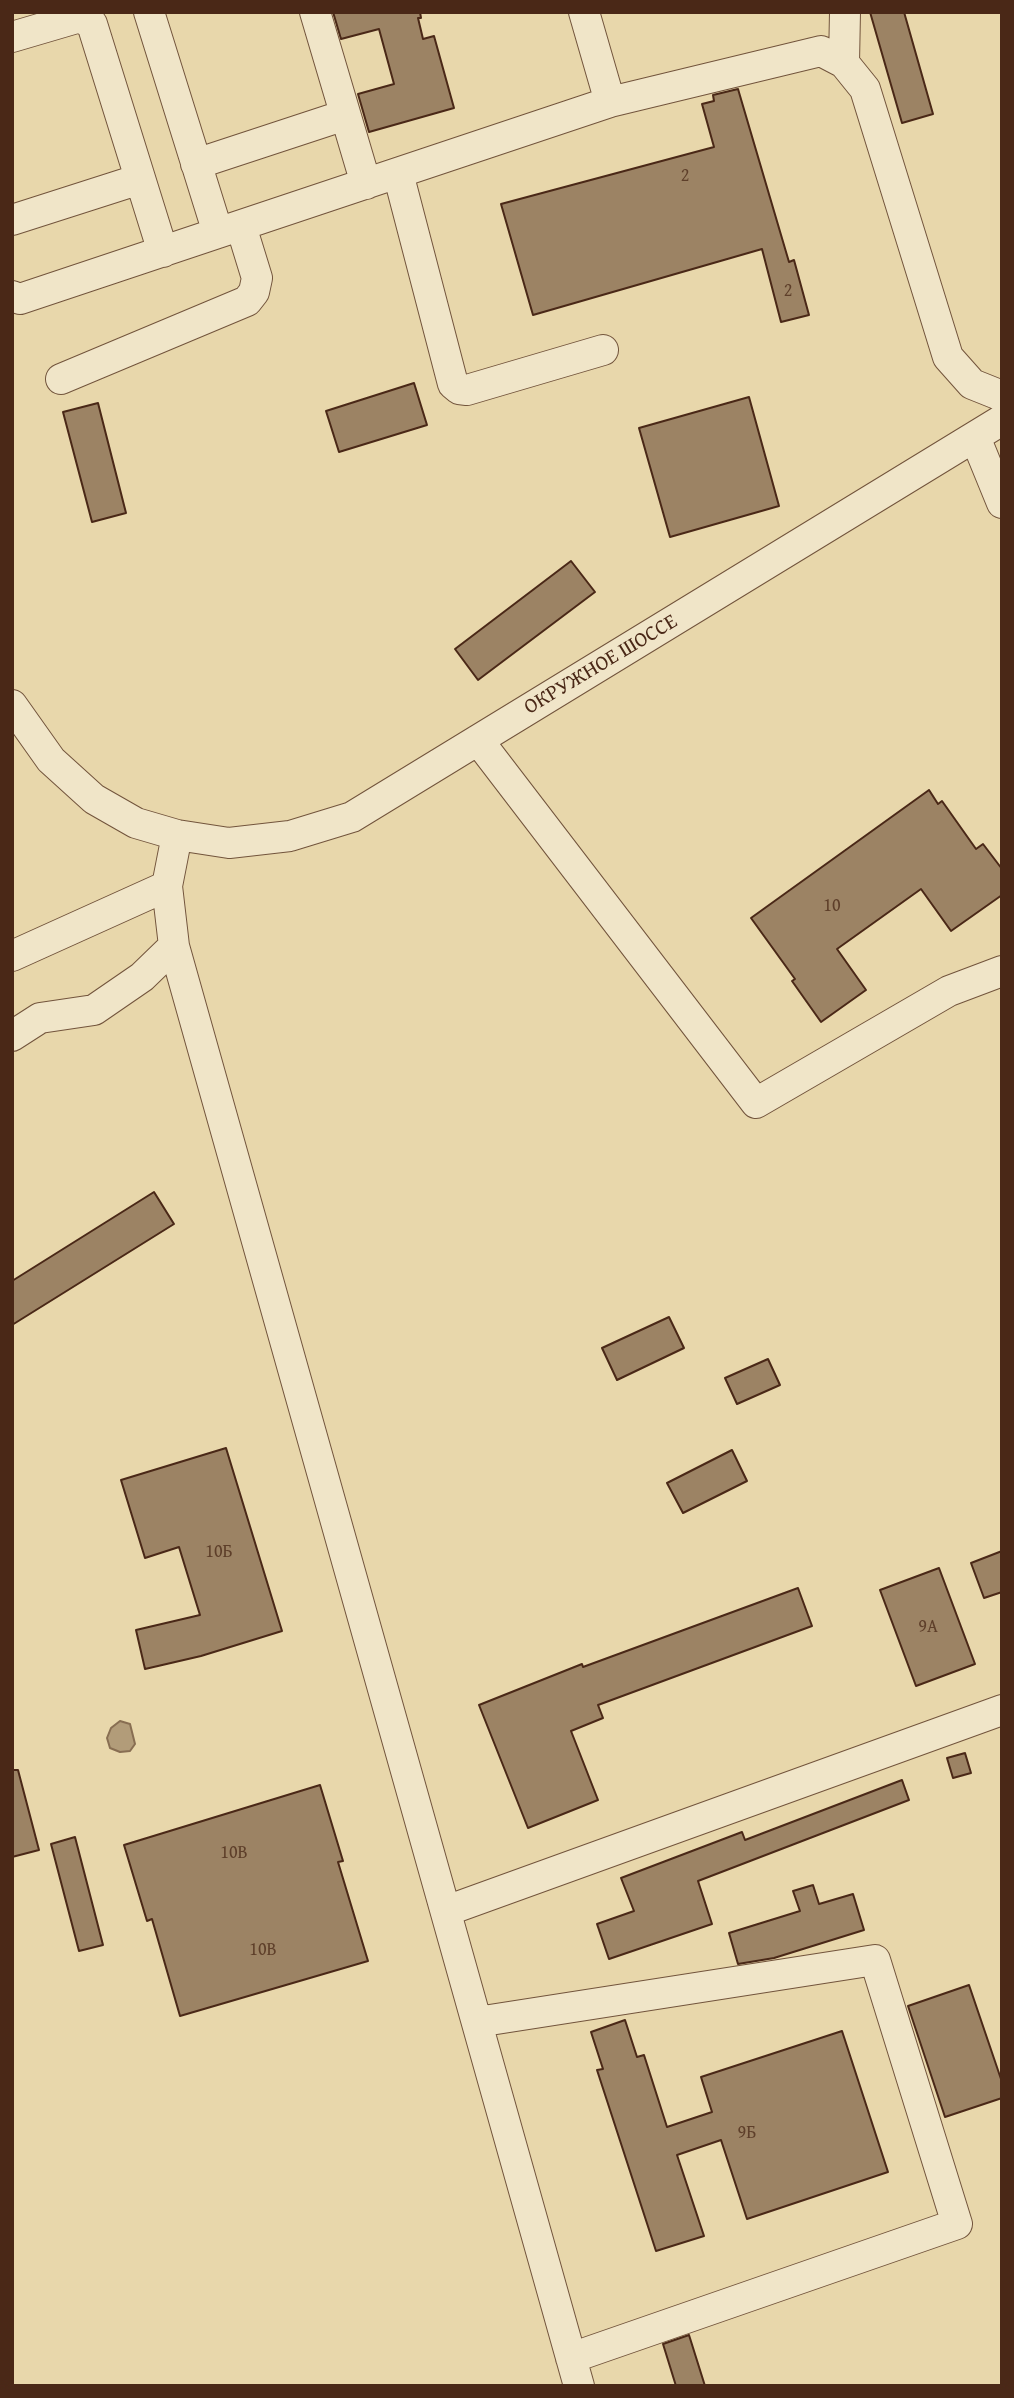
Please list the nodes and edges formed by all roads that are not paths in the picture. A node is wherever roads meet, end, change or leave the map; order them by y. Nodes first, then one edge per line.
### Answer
1 (149, 12) edge
2 (314, 12) edge
3 (584, 12) edge
4 (845, 12) edge
5 (12, 37) edge
6 (844, 63) junction
7 (610, 102) junction
8 (345, 115) junction
9 (196, 164) junction
10 (398, 173) junction
11 (141, 179) junction
12 (366, 184) junction
13 (12, 220) edge
14 (229, 230) junction
15 (163, 252) junction
16 (12, 296) edge
17 (603, 350) dead end
18 (61, 379) dead end
19 (1002, 396) edge
20 (1002, 420) edge
21 (975, 437) junction
22 (1002, 503) edge
23 (12, 705) edge
24 (478, 740) junction
25 (177, 835) junction
26 (167, 886) junction
27 (174, 946) junction
28 (12, 956) edge
29 (1002, 971) edge
30 (12, 1036) edge
31 (1002, 1710) edge
32 (446, 1910) junction
33 (477, 2022) junction
34 (571, 2357) junction
35 (579, 2386) edge

1 - 9 street
2 - 8 street
3 - 7 street
4 - 6 street
5 - 11 street
6 - 7 street
6 - 19 street
7 - 10 street
8 - 9 street
8 - 12 street
9 - 14 street
10 - 12 street
10 - 17 street
11 - 13 street
11 - 15 street
12 - 14 street
14 - 15 street
14 - 18 street
15 - 16 street
20 - 21 street, ОКРУЖНОЕ ШОССЕ
21 - 22 street
21 - 24 street, ОКРУЖНОЕ ШОССЕ
23 - 25 street, ОКРУЖНОЕ ШОССЕ
24 - 25 street, ОКРУЖНОЕ ШОССЕ
24 - 29 street
25 - 26 street
26 - 27 street
26 - 28 street
27 - 30 street
27 - 32 street
31 - 32 street
32 - 33 street
33 - 34 street
33 - 34 street
34 - 35 street

